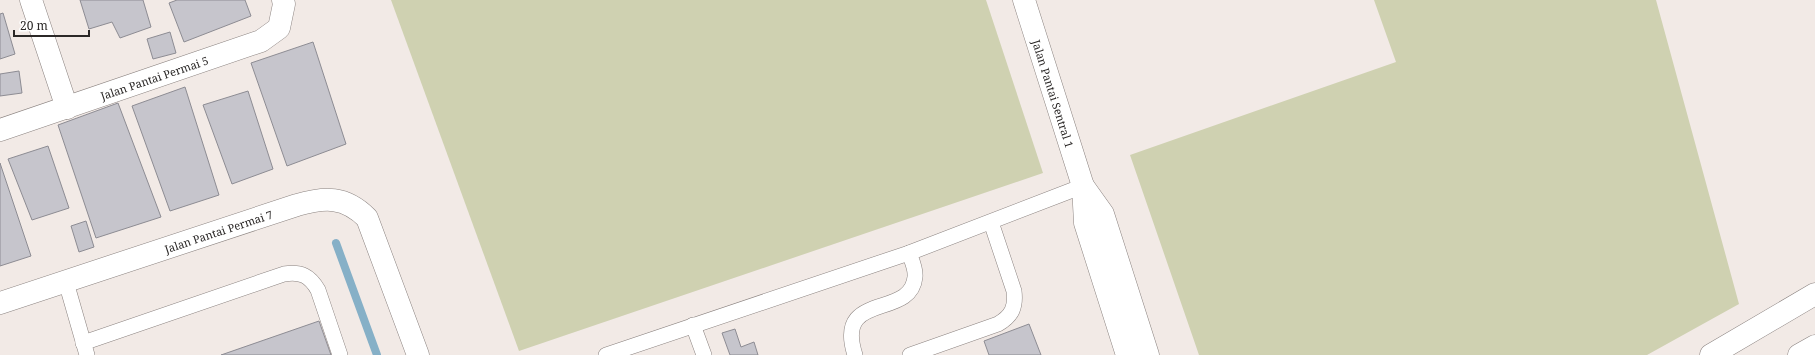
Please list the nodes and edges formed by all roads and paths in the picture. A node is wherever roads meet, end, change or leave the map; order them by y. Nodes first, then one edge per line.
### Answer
1 (30, 0) edge
2 (283, 0) edge
3 (1024, 0) edge
4 (67, 108) junction
5 (0, 130) edge
6 (1083, 186) junction
7 (991, 222) junction
8 (909, 253) junction
9 (66, 282) junction
10 (1815, 294) edge
11 (0, 303) edge
12 (693, 325) junction
13 (1815, 346) edge
14 (85, 349) edge
15 (340, 355) edge
16 (418, 355) edge
17 (606, 355) edge
18 (704, 355) edge
19 (855, 355) edge
20 (910, 355) edge
21 (1127, 355) edge
22 (1148, 355) edge
23 (1711, 355) edge
24 (1799, 355) edge

1 - 4 street
2 - 4 street, Jalan Pantai Permai 5
3 - 6 street, Jalan Pantai Sentral 1
4 - 5 street, Jalan Pantai Permai 5
6 - 7 lane
6 - 21 street, Jalan Pantai Sentral 1
6 - 22 street, Jalan Pantai Sentral 1
7 - 8 lane
7 - 20 lane
8 - 12 lane
8 - 19 lane
9 - 11 street, Jalan Pantai Permai 7
9 - 14 lane
9 - 16 street, Jalan Pantai Permai 7
10 - 23 street
12 - 17 lane
12 - 18 lane
13 - 24 street
14 - 15 lane

